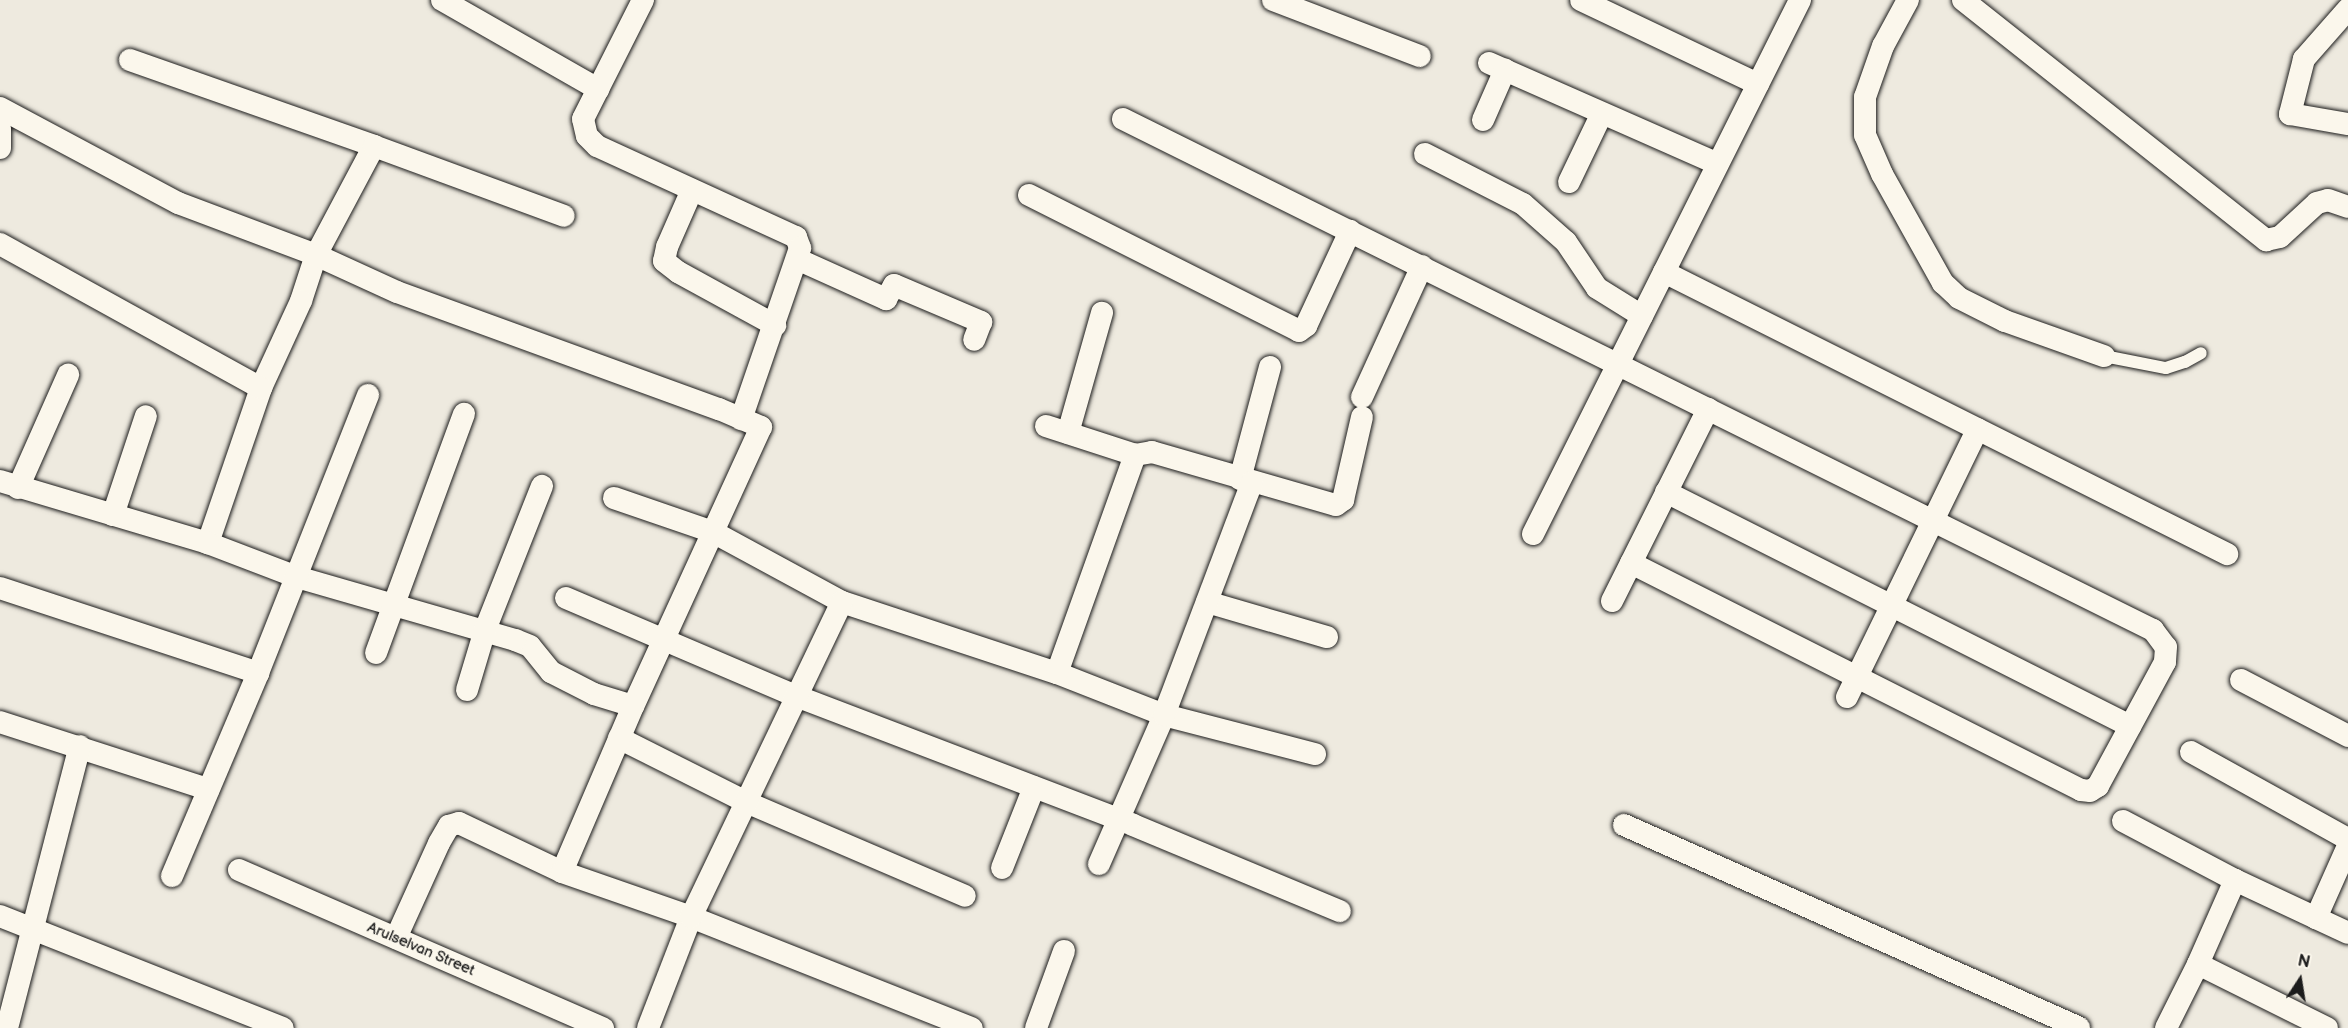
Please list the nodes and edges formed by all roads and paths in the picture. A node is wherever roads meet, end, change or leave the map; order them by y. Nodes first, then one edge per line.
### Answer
1 (442, 0) edge
2 (643, 0) edge
3 (1273, 0) edge
4 (1581, 0) edge
5 (1908, 0) edge
6 (1963, 0) edge
7 (1798, 1) edge
8 (2348, 9) edge
9 (1420, 56) dead end
10 (130, 60) dead end
11 (1758, 84) junction
12 (598, 89) junction
13 (0, 108) edge
14 (1602, 113) junction
15 (1123, 119) dead end
16 (1483, 120) dead end
17 (2348, 124) edge
18 (0, 129) edge
19 (374, 146) junction
20 (0, 148) edge
21 (1425, 154) dead end
22 (1718, 164) junction
23 (1569, 182) dead end
24 (692, 190) junction
25 (1029, 195) dead end
26 (2348, 207) edge
27 (564, 216) dead end
28 (1350, 231) junction
29 (0, 244) edge
30 (316, 255) junction
31 (796, 259) junction
32 (1422, 266) junction
33 (1664, 272) junction
34 (1102, 313) dead end
35 (1642, 316) junction
36 (775, 325) junction
37 (974, 340) dead end
38 (2201, 353) dead end
39 (2104, 356) joint
40 (1618, 364) junction
41 (1270, 367) dead end
42 (68, 375) dead end
43 (261, 387) junction
44 (368, 395) dead end
45 (1708, 409) junction
46 (464, 414) dead end
47 (146, 416) dead end
48 (741, 419) junction
49 (1046, 426) dead end
50 (1978, 429) junction
51 (1068, 433) junction
52 (1135, 455) junction
53 (1246, 480) junction
54 (9, 485) edge
55 (543, 486) dead end
56 (1666, 492) junction
57 (614, 498) dead end
58 (112, 514) junction
59 (1933, 523) junction
60 (713, 532) junction
61 (1533, 534) dead end
62 (208, 543) junction
63 (2227, 554) dead end
64 (1631, 563) junction
65 (297, 577) junction
66 (0, 588) edge
67 (566, 598) dead end
68 (1612, 601) dead end
69 (842, 602) junction
70 (1207, 602) junction
71 (393, 603) junction
72 (1892, 606) junction
73 (485, 630) junction
74 (1327, 637) dead end
75 (663, 639) junction
76 (376, 653) dead end
77 (258, 673) junction
78 (1057, 673) junction
79 (2241, 680) dead end
80 (1852, 687) junction
81 (466, 690) dead end
82 (796, 696) junction
83 (633, 706) junction
84 (1164, 716) junction
85 (0, 722) edge
86 (2130, 726) junction
87 (2348, 736) edge
88 (619, 738) junction
89 (80, 746) junction
90 (2191, 752) dead end
91 (1315, 754) dead end
92 (1034, 787) junction
93 (208, 789) junction
94 (746, 802) junction
95 (1118, 819) junction
96 (2122, 821) dead end
97 (1624, 825) dead end
98 (2348, 840) edge
99 (2348, 846) edge
100 (1099, 864) dead end
101 (1002, 868) dead end
102 (239, 870) dead end
103 (562, 872) junction
104 (172, 876) dead end
105 (2235, 880) junction
106 (965, 896) dead end
107 (1340, 911) dead end
108 (0, 916) edge
109 (691, 917) junction
110 (2316, 918) junction
111 (32, 929) junction
112 (2348, 933) edge
113 (396, 938) junction
114 (1064, 951) dead end
115 (2198, 964) junction
116 (7, 1028) edge
117 (283, 1028) edge
118 (603, 1028) edge
119 (648, 1028) edge
120 (972, 1028) edge
121 (1036, 1028) edge
122 (2079, 1028) edge
123 (2166, 1028) edge
124 (2327, 1028) edge

1 - 12 street
2 - 12 street
3 - 9 street
4 - 11 street
5 - 39 street
6 - 26 street
7 - 11 street
8 - 17 street
10 - 19 street
11 - 22 street
12 - 24 street
13 - 30 street
14 - 16 street
14 - 22 street
14 - 23 street
15 - 28 street
18 - 20 street
19 - 27 street
19 - 30 street
21 - 35 street
22 - 33 street
24 - 31 street
24 - 36 street
25 - 28 street
28 - 32 street
29 - 43 street
30 - 43 street
30 - 48 street
31 - 36 street
31 - 37 street
32 - 40 street
32 - 53 street
33 - 35 street
33 - 50 street
34 - 51 street
35 - 40 street
36 - 48 street
38 - 39 lane
40 - 45 street
40 - 61 street
41 - 53 street
42 - 54 street
43 - 62 street
44 - 65 street
45 - 56 street
45 - 59 street
46 - 71 street
47 - 58 street
48 - 60 street
49 - 51 street
50 - 59 street
50 - 63 street
51 - 52 street
52 - 53 street
52 - 78 street
53 - 70 street
54 - 58 street
55 - 73 street
56 - 64 street
56 - 72 street
57 - 60 street
58 - 62 street
59 - 72 street
59 - 86 street
60 - 69 street
60 - 75 street
62 - 65 street
64 - 68 street
64 - 80 street
65 - 71 street
65 - 77 street
66 - 77 street
67 - 75 street
69 - 78 street
69 - 82 street
70 - 74 street
70 - 84 street
71 - 73 street
71 - 76 street
72 - 80 street
72 - 86 street
73 - 81 street
73 - 83 street
75 - 82 street
75 - 83 street
77 - 93 street
78 - 84 street
79 - 87 street
80 - 86 street
82 - 92 street
82 - 94 street
83 - 88 street
84 - 91 street
84 - 95 street
85 - 89 street
88 - 94 street
88 - 103 street
89 - 93 street
89 - 111 street
90 - 98 street
92 - 95 street
92 - 101 street
93 - 104 street
94 - 106 street
94 - 109 street
95 - 100 street
95 - 107 street
96 - 105 street
97 - 122 street
99 - 110 street
102 - 113 street, Arulselvan Street
103 - 109 street
103 - 113 street
105 - 110 street
105 - 115 street
108 - 111 street
109 - 119 street
109 - 120 street
110 - 112 street
111 - 116 street
111 - 117 street
113 - 118 street, Arulselvan Street
114 - 121 street
115 - 123 street
115 - 124 street

